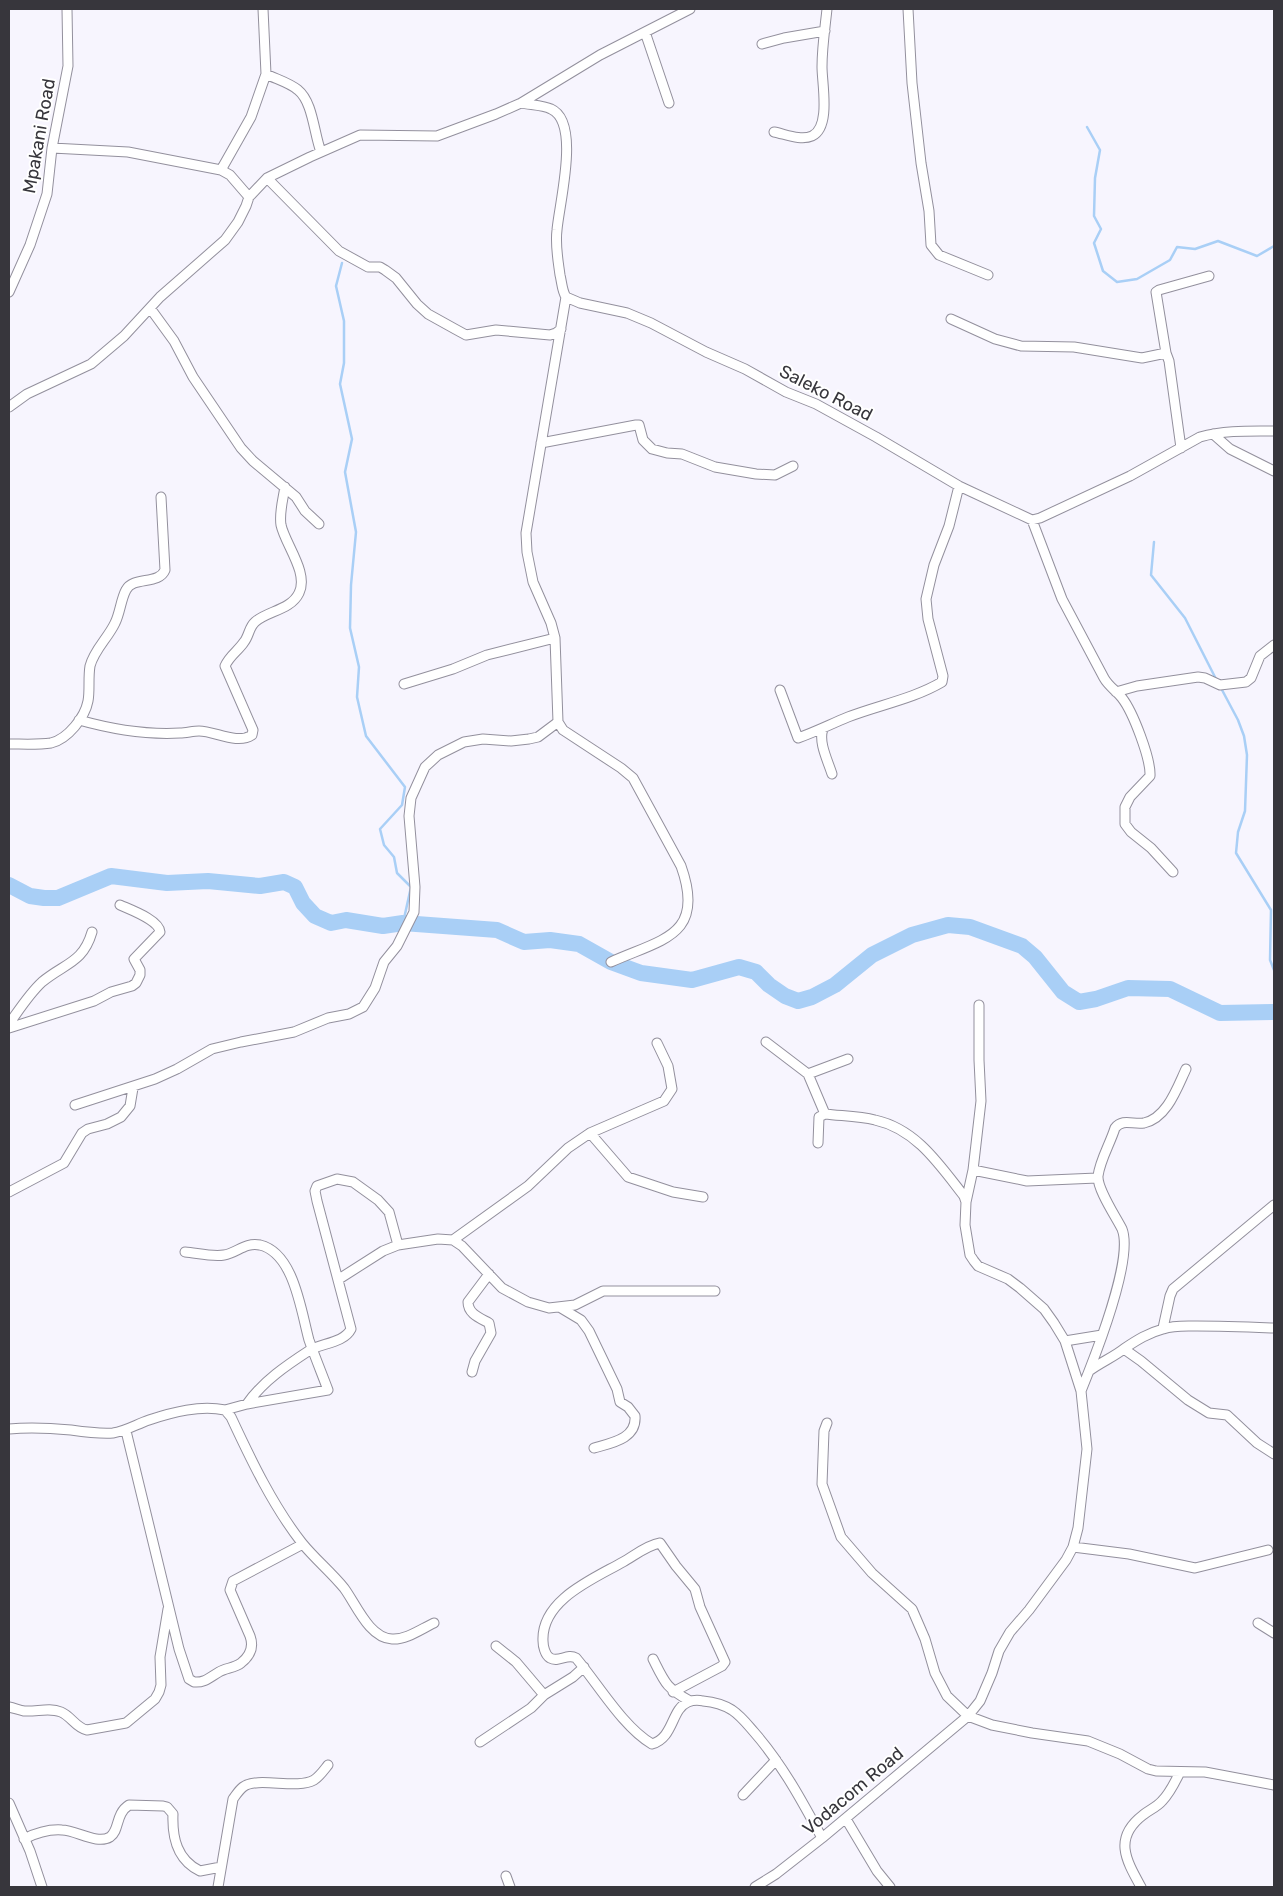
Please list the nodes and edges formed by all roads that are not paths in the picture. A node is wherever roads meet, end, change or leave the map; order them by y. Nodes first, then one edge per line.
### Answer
1 (67, 9) edge
2 (263, 9) edge
3 (690, 9) edge
4 (827, 9) edge
5 (908, 9) edge
6 (824, 31) junction
7 (644, 32) junction
8 (762, 44) dead end
9 (266, 74) junction
10 (670, 102) dead end
11 (521, 103) junction
12 (774, 132) dead end
13 (52, 148) junction
14 (321, 152) junction
15 (220, 170) junction
16 (267, 178) junction
17 (249, 197) junction
18 (988, 275) dead end
19 (1210, 276) dead end
20 (9, 292) edge
21 (566, 297) junction
22 (150, 308) junction
23 (951, 319) dead end
24 (561, 329) junction
25 (1166, 353) junction
26 (9, 407) edge
27 (1274, 430) edge
28 (1213, 434) junction
29 (541, 443) junction
30 (1181, 448) junction
31 (793, 466) dead end
32 (1274, 471) edge
33 (959, 486) junction
34 (285, 487) junction
35 (161, 497) dead end
36 (1032, 520) junction
37 (319, 524) dead end
38 (555, 638) junction
39 (1274, 645) edge
40 (404, 684) dead end
41 (780, 690) dead end
42 (1116, 692) junction
43 (79, 720) junction
44 (558, 722) junction
45 (823, 729) junction
46 (9, 744) edge
47 (832, 774) dead end
48 (1173, 872) dead end
49 (120, 905) dead end
50 (92, 932) dead end
51 (611, 962) dead end
52 (979, 1005) dead end
53 (9, 1026) edge
54 (766, 1042) dead end
55 (657, 1043) dead end
56 (848, 1060) dead end
57 (1186, 1069) dead end
58 (808, 1074) junction
59 (133, 1088) junction
60 (75, 1105) dead end
61 (825, 1114) junction
62 (590, 1133) junction
63 (818, 1142) dead end
64 (973, 1170) junction
65 (1097, 1178) junction
66 (9, 1192) edge
67 (703, 1197) dead end
68 (966, 1202) junction
69 (1274, 1205) edge
70 (453, 1240) junction
71 (398, 1245) junction
72 (185, 1252) dead end
73 (489, 1274) junction
74 (339, 1279) junction
75 (715, 1291) dead end
76 (561, 1308) junction
77 (1163, 1328) junction
78 (1274, 1328) edge
79 (1102, 1335) junction
80 (1065, 1341) junction
81 (312, 1349) junction
82 (1124, 1349) junction
83 (1089, 1371) junction
84 (472, 1372) dead end
85 (1081, 1391) junction
86 (247, 1404) junction
87 (226, 1410) junction
88 (827, 1423) dead end
89 (9, 1429) edge
90 (126, 1431) junction
91 (594, 1448) dead end
92 (1274, 1454) edge
93 (303, 1544) junction
94 (1073, 1548) junction
95 (1268, 1550) dead end
96 (168, 1608) junction
97 (434, 1623) dead end
98 (1258, 1623) dead end
99 (1274, 1633) edge
100 (496, 1646) dead end
101 (654, 1659) dead end
102 (584, 1667) junction
103 (673, 1692) junction
104 (544, 1695) junction
105 (690, 1701) junction
106 (9, 1706) edge
107 (968, 1716) junction
108 (480, 1742) dead end
109 (776, 1760) junction
110 (328, 1765) dead end
111 (1180, 1772) junction
112 (1274, 1785) edge
113 (743, 1795) dead end
114 (9, 1803) edge
115 (846, 1819) junction
116 (822, 1838) junction
117 (24, 1839) junction
118 (221, 1867) junction
119 (506, 1876) dead end
120 (42, 1887) edge
121 (218, 1887) edge
122 (510, 1887) edge
123 (755, 1887) edge
124 (890, 1887) edge
125 (1141, 1887) edge

1 - 13 street, Mpakani Road
2 - 9 street
3 - 7 street
4 - 6 street
5 - 18 street
6 - 8 street
6 - 12 street
7 - 10 street
7 - 11 street
9 - 14 street
9 - 15 street
11 - 14 street
11 - 21 street
13 - 15 street
13 - 20 street, Mpakani Road
14 - 16 street
15 - 17 street
16 - 17 street
16 - 24 street
17 - 22 street
19 - 25 street
21 - 24 street
21 - 33 street, Saleko Road
22 - 26 street
22 - 34 street
23 - 25 street
24 - 29 street
25 - 30 street
27 - 28 street
28 - 30 street
28 - 32 street
29 - 31 street
29 - 38 street
30 - 36 street
33 - 36 street, Saleko Road
33 - 45 street
34 - 37 street
34 - 43 street
35 - 43 street
36 - 42 street
38 - 40 street
38 - 44 street
39 - 42 street
41 - 45 street
42 - 48 street
43 - 46 street
44 - 51 street
44 - 59 street
45 - 47 street
49 - 53 street
50 - 53 street
52 - 64 street
54 - 58 street
55 - 62 street
56 - 58 street
57 - 65 street
58 - 61 street
59 - 60 street
59 - 66 street
61 - 63 street
61 - 68 street
62 - 67 street
62 - 70 street
64 - 65 street
64 - 68 street
65 - 79 street
68 - 80 street
69 - 77 street
70 - 71 street
70 - 73 street
71 - 74 street
71 - 74 street
72 - 81 street
73 - 76 street
73 - 84 street
74 - 81 street
75 - 76 street
76 - 91 street
77 - 78 street
77 - 82 street
79 - 80 street
79 - 83 street
80 - 85 street
81 - 86 street
81 - 86 street
82 - 83 street
82 - 92 street
83 - 85 street
85 - 94 street
86 - 87 street
87 - 90 street
87 - 93 street
88 - 107 street
89 - 90 street
90 - 96 street
93 - 96 street
93 - 97 street
94 - 95 street
94 - 107 street, Vodacom Road
96 - 106 street
98 - 99 street
100 - 104 street
101 - 103 street
102 - 103 street
102 - 104 street
102 - 105 street
103 - 105 street
104 - 108 street
105 - 109 street
107 - 111 street
107 - 115 street, Vodacom Road
109 - 113 street
109 - 116 street
110 - 118 street
111 - 112 street
111 - 125 street
114 - 117 street
115 - 116 street, Vodacom Road
115 - 124 street
116 - 123 street, Vodacom Road
117 - 118 street
117 - 120 street
118 - 121 street
119 - 122 street

